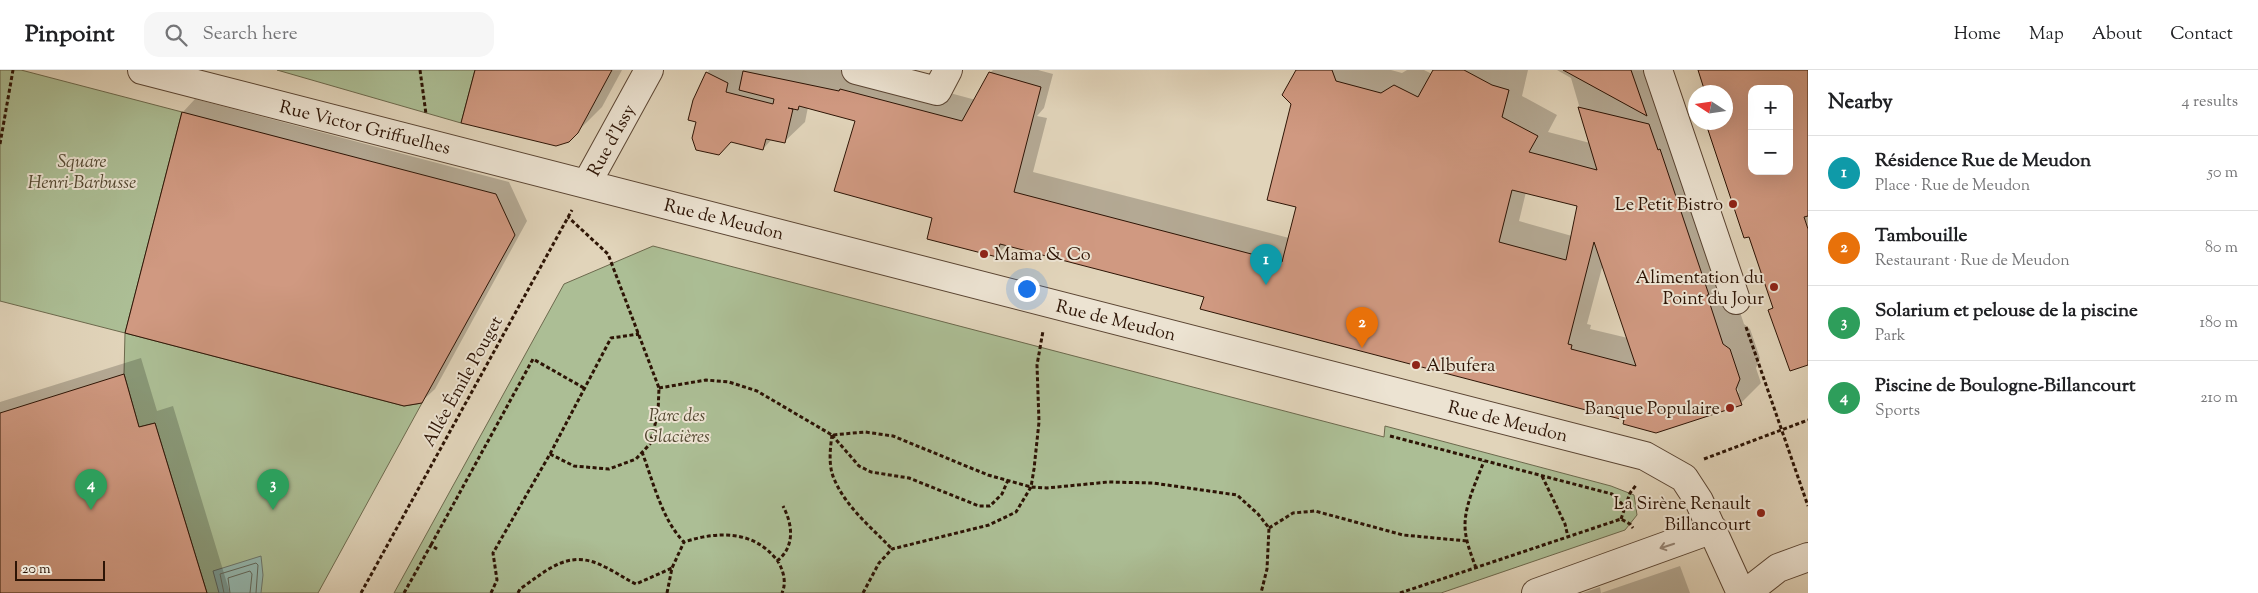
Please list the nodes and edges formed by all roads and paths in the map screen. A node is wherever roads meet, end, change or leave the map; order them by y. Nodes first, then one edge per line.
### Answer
1 (13, 70) edge
2 (142, 70) edge
3 (420, 70) edge
4 (650, 70) edge
5 (856, 70) edge
6 (948, 70) edge
7 (1658, 70) edge
8 (422, 143) junction
9 (0, 144) edge
10 (587, 183) junction
11 (568, 217) junction
12 (1736, 300) joint
13 (1050, 303) junction
14 (639, 334) junction
15 (584, 388) junction
16 (659, 388) junction
17 (1808, 420) edge
18 (1782, 429) junction
19 (832, 435) junction
20 (1390, 436) dead end
21 (642, 452) junction
22 (550, 454) junction
23 (1645, 456) junction
24 (1484, 461) junction
25 (1541, 476) junction
26 (1684, 478) junction
27 (1008, 480) junction
28 (1031, 487) junction
29 (784, 506) dead end
30 (1808, 506) edge
31 (1625, 507) junction
32 (1620, 520) junction
33 (1269, 528) junction
34 (1712, 529) junction
35 (1568, 537) junction
36 (1467, 541) junction
37 (684, 542) junction
38 (430, 545) junction
39 (437, 549) dead end
40 (892, 549) junction
41 (1647, 552) junction
42 (1808, 557) edge
43 (777, 561) junction
44 (672, 568) junction
45 (1476, 568) junction
46 (361, 593) edge
47 (404, 593) edge
48 (490, 593) edge
49 (518, 593) edge
50 (666, 593) edge
51 (782, 593) edge
52 (863, 593) edge
53 (1261, 593) edge
54 (1400, 593) edge
55 (1536, 593) edge
56 (1741, 593) edge
57 (1746, 593) edge

1 - 9 path
2 - 8 street, Rue Victor Griffuelhes
3 - 8 path
4 - 10 street, Rue d'Issy
5 - 6 street
7 - 12 street
8 - 10 street, Rue Victor Griffuelhes
10 - 11 path, Allée Émile Pouget
10 - 13 street, Rue de Meudon
11 - 14 path
11 - 46 path, Allée Émile Pouget
12 - 18 path
13 - 23 street, Rue de Meudon
13 - 28 path
14 - 15 path
14 - 16 path
15 - 22 path
15 - 38 path
16 - 19 path
16 - 21 path
17 - 18 path
18 - 26 path
18 - 30 path
19 - 27 path
19 - 27 path
19 - 40 path
20 - 24 path
21 - 22 path
21 - 37 path
22 - 48 path
23 - 26 street, Rue de Meudon
23 - 31 path
24 - 25 path
24 - 36 path
25 - 31 path
25 - 35 path
26 - 34 street
27 - 28 path
28 - 33 path
28 - 40 path
29 - 43 path
31 - 32 path
32 - 35 path
32 - 41 path
33 - 36 path
33 - 53 path
34 -> 41 street
34 - 56 street
35 - 45 path
36 - 45 path
37 - 43 path
37 - 44 path
38 - 39 path
38 - 47 path
40 - 52 path
41 - 55 street
42 - 57 street
43 - 51 path
44 - 49 path
44 - 50 path
45 - 54 path

